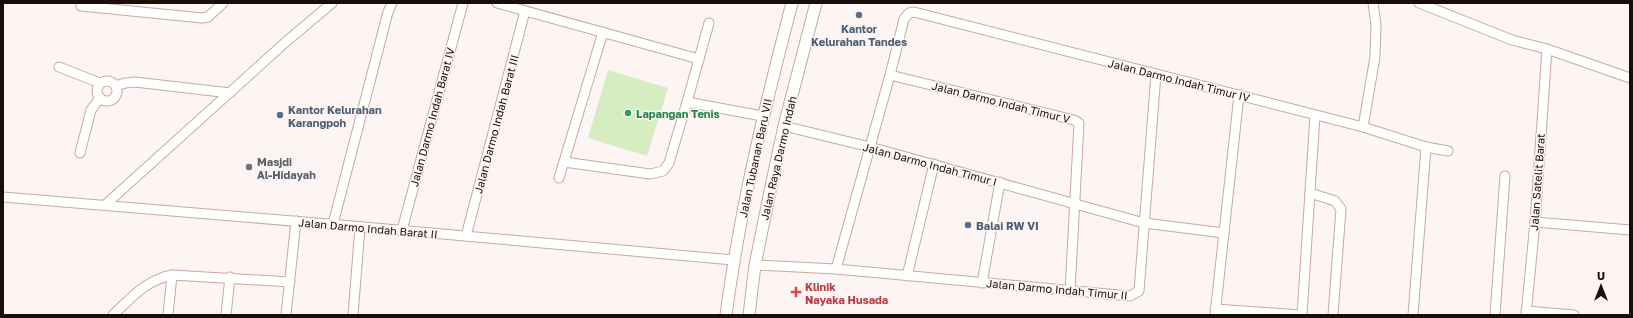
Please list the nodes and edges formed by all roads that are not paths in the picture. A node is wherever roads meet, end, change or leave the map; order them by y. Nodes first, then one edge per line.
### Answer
1 (223, 3) edge
2 (332, 3) edge
3 (392, 3) edge
4 (463, 3) edge
5 (497, 3) edge
6 (792, 3) edge
7 (816, 3) edge
8 (1373, 3) edge
9 (1419, 3) edge
10 (81, 6) dead end
11 (113, 7) edge
12 (525, 11) junction
13 (709, 24) dead end
14 (603, 32) junction
15 (1547, 50) junction
16 (699, 59) junction
17 (59, 67) dead end
18 (1156, 74) junction
19 (890, 75) junction
20 (1630, 78) edge
21 (100, 82) junction
22 (116, 86) junction
23 (230, 93) junction
24 (1239, 95) junction
25 (100, 98) junction
26 (688, 102) junction
27 (1315, 115) junction
28 (762, 116) junction
29 (784, 126) junction
30 (1363, 127) junction
31 (870, 147) junction
32 (1426, 147) junction
33 (1448, 151) dead end
34 (80, 153) dead end
35 (564, 162) junction
36 (934, 164) junction
37 (1505, 176) dead end
38 (559, 178) dead end
39 (1000, 182) junction
40 (1310, 193) junction
41 (3, 197) edge
42 (1075, 204) junction
43 (105, 205) junction
44 (296, 221) junction
45 (1535, 222) junction
46 (1144, 223) junction
47 (332, 224) junction
48 (360, 227) junction
49 (402, 230) junction
50 (1630, 230) edge
51 (1224, 233) junction
52 (466, 236) junction
53 (733, 260) junction
54 (755, 265) junction
55 (836, 270) junction
56 (172, 275) junction
57 (907, 276) junction
58 (230, 277) junction
59 (290, 282) junction
60 (982, 283) junction
61 (1070, 291) junction
62 (1215, 312) edge
63 (1526, 313) edge
64 (112, 315) edge
65 (168, 315) edge
66 (226, 315) edge
67 (286, 315) edge
68 (353, 315) edge
69 (726, 315) edge
70 (749, 315) edge
71 (1301, 315) edge
72 (1333, 315) edge
73 (1413, 315) edge
74 (1495, 315) edge
75 (1574, 315) edge

1 - 11 street
2 - 23 street
3 - 47 street
4 - 49 street, Jalan Darmo Indah Barat IV
5 - 12 street
6 - 28 street, Jalan Tubanan Baru VII
7 - 29 street, Jalan Raya Darmo Indah
8 - 30 street
9 - 15 street
10 - 11 street
12 - 14 street
12 - 52 street, Jalan Darmo Indah Barat III
13 - 16 street
14 - 16 street
14 - 35 street
15 - 20 street
15 - 45 street, Jalan Satelit Barat
16 - 26 street
17 - 21 street
18 - 19 street, Jalan Darmo Indah Timur IV
18 - 24 street, Jalan Darmo Indah Timur IV
18 - 46 street, Jalan Darmo Indah Timur II
19 - 31 street
19 - 42 street, Jalan Darmo Indah Timur V
21 - 22 street
21 - 25 street
22 - 23 street
22 - 25 street
23 - 43 street
24 - 27 street, Jalan Darmo Indah Timur IV
24 - 51 street
25 - 34 street
26 - 28 street
26 - 35 street
27 - 30 street, Jalan Darmo Indah Timur IV
27 - 40 street
28 - 53 street, Jalan Tubanan Baru VII
29 - 31 street, Jalan Darmo Indah Timur I
29 - 54 street, Jalan Raya Darmo Indah
30 - 32 street, Jalan Darmo Indah Timur IV
31 - 36 street, Jalan Darmo Indah Timur I
31 - 55 street
32 - 33 street, Jalan Darmo Indah Timur IV
32 - 73 street
35 - 38 street
36 - 39 street, Jalan Darmo Indah Timur I
36 - 57 street
37 - 74 street
39 - 42 street, Jalan Darmo Indah Timur I
39 - 60 street
40 - 71 street
40 - 72 street
41 - 43 street, Jalan Darmo Indah Barat II
42 - 46 street, Jalan Darmo Indah Timur I
42 - 61 street
43 - 44 street, Jalan Darmo Indah Barat II
44 - 47 street, Jalan Darmo Indah Barat II
44 - 59 street
45 - 50 street
45 - 63 street, Jalan Satelit Barat
46 - 51 street, Jalan Darmo Indah Timur I
46 - 61 street, Jalan Darmo Indah Timur II
47 - 48 street, Jalan Darmo Indah Barat II
48 - 49 street, Jalan Darmo Indah Barat II
48 - 68 street
49 - 52 street, Jalan Darmo Indah Barat II
51 - 62 street
52 - 53 street, Jalan Darmo Indah Barat II
53 - 69 street, Jalan Tubanan Baru VII
54 - 55 street, Jalan Darmo Indah Timur II
54 - 70 street, Jalan Raya Darmo Indah
55 - 57 street, Jalan Darmo Indah Timur II
56 - 58 street
56 - 64 street
56 - 65 street
57 - 60 street, Jalan Darmo Indah Timur II
58 - 59 street
58 - 66 street
59 - 67 street
60 - 61 street, Jalan Darmo Indah Timur II
62 - 71 street
63 - 75 street

